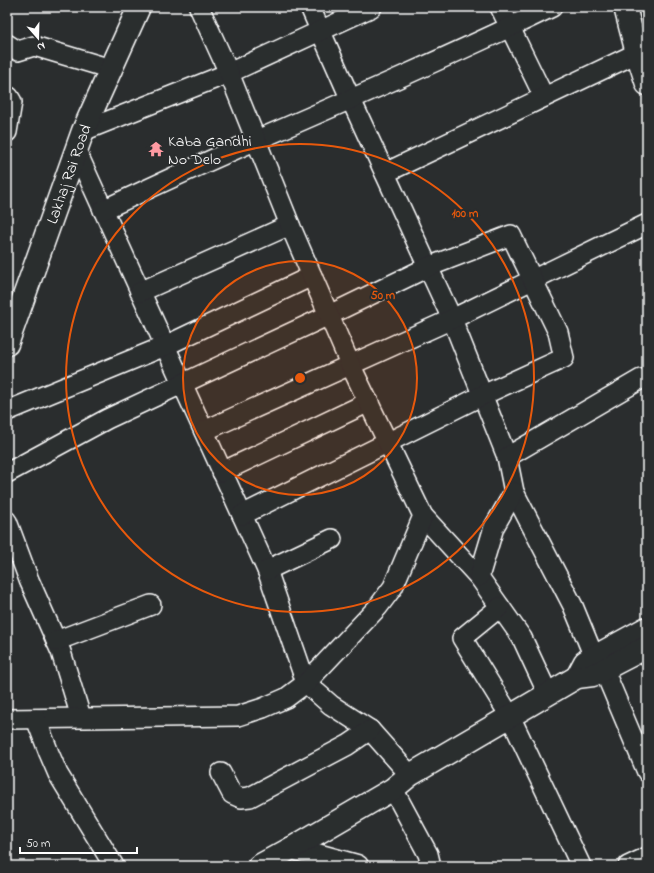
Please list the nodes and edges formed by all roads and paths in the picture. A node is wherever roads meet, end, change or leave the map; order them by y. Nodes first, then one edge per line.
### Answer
1 (139, 7) edge
2 (199, 7) edge
3 (310, 7) edge
4 (372, 7) edge
5 (500, 7) edge
6 (552, 7) edge
7 (625, 7) edge
8 (511, 27) junction
9 (321, 31) junction
10 (7, 44) edge
11 (636, 53) junction
12 (111, 69) junction
13 (229, 73) junction
14 (647, 84) edge
15 (7, 96) edge
16 (544, 97) junction
17 (351, 99) junction
18 (7, 132) edge
19 (256, 140) junction
20 (79, 141) junction
21 (385, 173) junction
22 (103, 210) junction
23 (647, 224) edge
24 (290, 225) junction
25 (428, 267) junction
26 (312, 276) junction
27 (533, 280) junction
28 (140, 292) junction
29 (329, 315) junction
30 (452, 319) junction
31 (7, 344) edge
32 (165, 346) junction
33 (350, 364) junction
34 (641, 380) dead end
35 (182, 384) junction
36 (483, 395) junction
37 (369, 402) junction
38 (7, 411) edge
39 (204, 431) junction
40 (387, 442) junction
41 (507, 457) junction
42 (222, 472) junction
43 (7, 473) edge
44 (514, 492) junction
45 (242, 515) junction
46 (423, 516) junction
47 (7, 521) edge
48 (332, 539) dead end
49 (267, 570) junction
50 (479, 577) junction
51 (150, 605) dead end
52 (500, 608) junction
53 (647, 628) edge
54 (56, 641) junction
55 (647, 647) edge
56 (599, 663) junction
57 (306, 683) junction
58 (548, 694) junction
59 (510, 716) junction
60 (36, 718) junction
61 (81, 718) junction
62 (7, 719) edge
63 (370, 730) junction
64 (647, 772) edge
65 (221, 773) dead end
66 (410, 775) junction
67 (393, 789) junction
68 (292, 848) junction
69 (647, 857) edge
70 (114, 866) edge
71 (259, 866) edge
72 (357, 866) edge
73 (431, 866) edge
74 (581, 866) edge
75 (628, 866) edge

1 - 12 street, Lakhaj Rai Road
2 - 13 street
3 - 9 street
4 - 9 street
5 - 8 street
6 - 8 street
7 - 11 street
8 - 16 street
8 - 17 street
9 - 13 street
9 - 17 street
10 - 12 street
11 - 14 street
11 - 16 street
12 - 20 street, Lakhaj Rai Road
13 - 19 street
13 - 20 street
15 - 18 street
16 - 21 street
17 - 19 street
17 - 21 street
19 - 22 street
19 - 24 street
20 - 22 street
20 - 31 street, Lakhaj Rai Road
21 - 25 street
22 - 28 street
23 - 27 street
24 - 26 street
24 - 28 street
25 - 27 street
25 - 29 street
25 - 30 street
26 - 29 street
26 - 32 street
27 - 30 street
27 - 36 street
28 - 32 street
29 - 33 street
29 - 35 street
30 - 33 street
30 - 36 street
32 - 35 street
32 - 38 street
33 - 37 street
33 - 39 street
34 - 41 street
35 - 39 street
35 - 43 street
36 - 40 street
36 - 41 street
37 - 40 street
37 - 42 street
39 - 42 street
40 - 45 street
40 - 46 street
41 - 44 street
42 - 45 street
44 - 50 street
44 - 56 street
45 - 49 street
46 - 50 street
46 - 57 street
47 - 54 street
48 - 49 street
49 - 57 street
50 - 52 street
51 - 54 street
52 - 58 street
52 - 59 street
53 - 56 street
54 - 61 street
55 - 56 street
56 - 58 street
56 - 64 street
57 - 61 street
57 - 63 street
58 - 59 street
59 - 66 street
59 - 74 street
60 - 61 street
60 - 62 street
60 - 70 street
63 - 65 street
63 - 66 street
66 - 67 street
67 - 68 street
67 - 73 street
68 - 71 street
68 - 72 street
69 - 75 street

